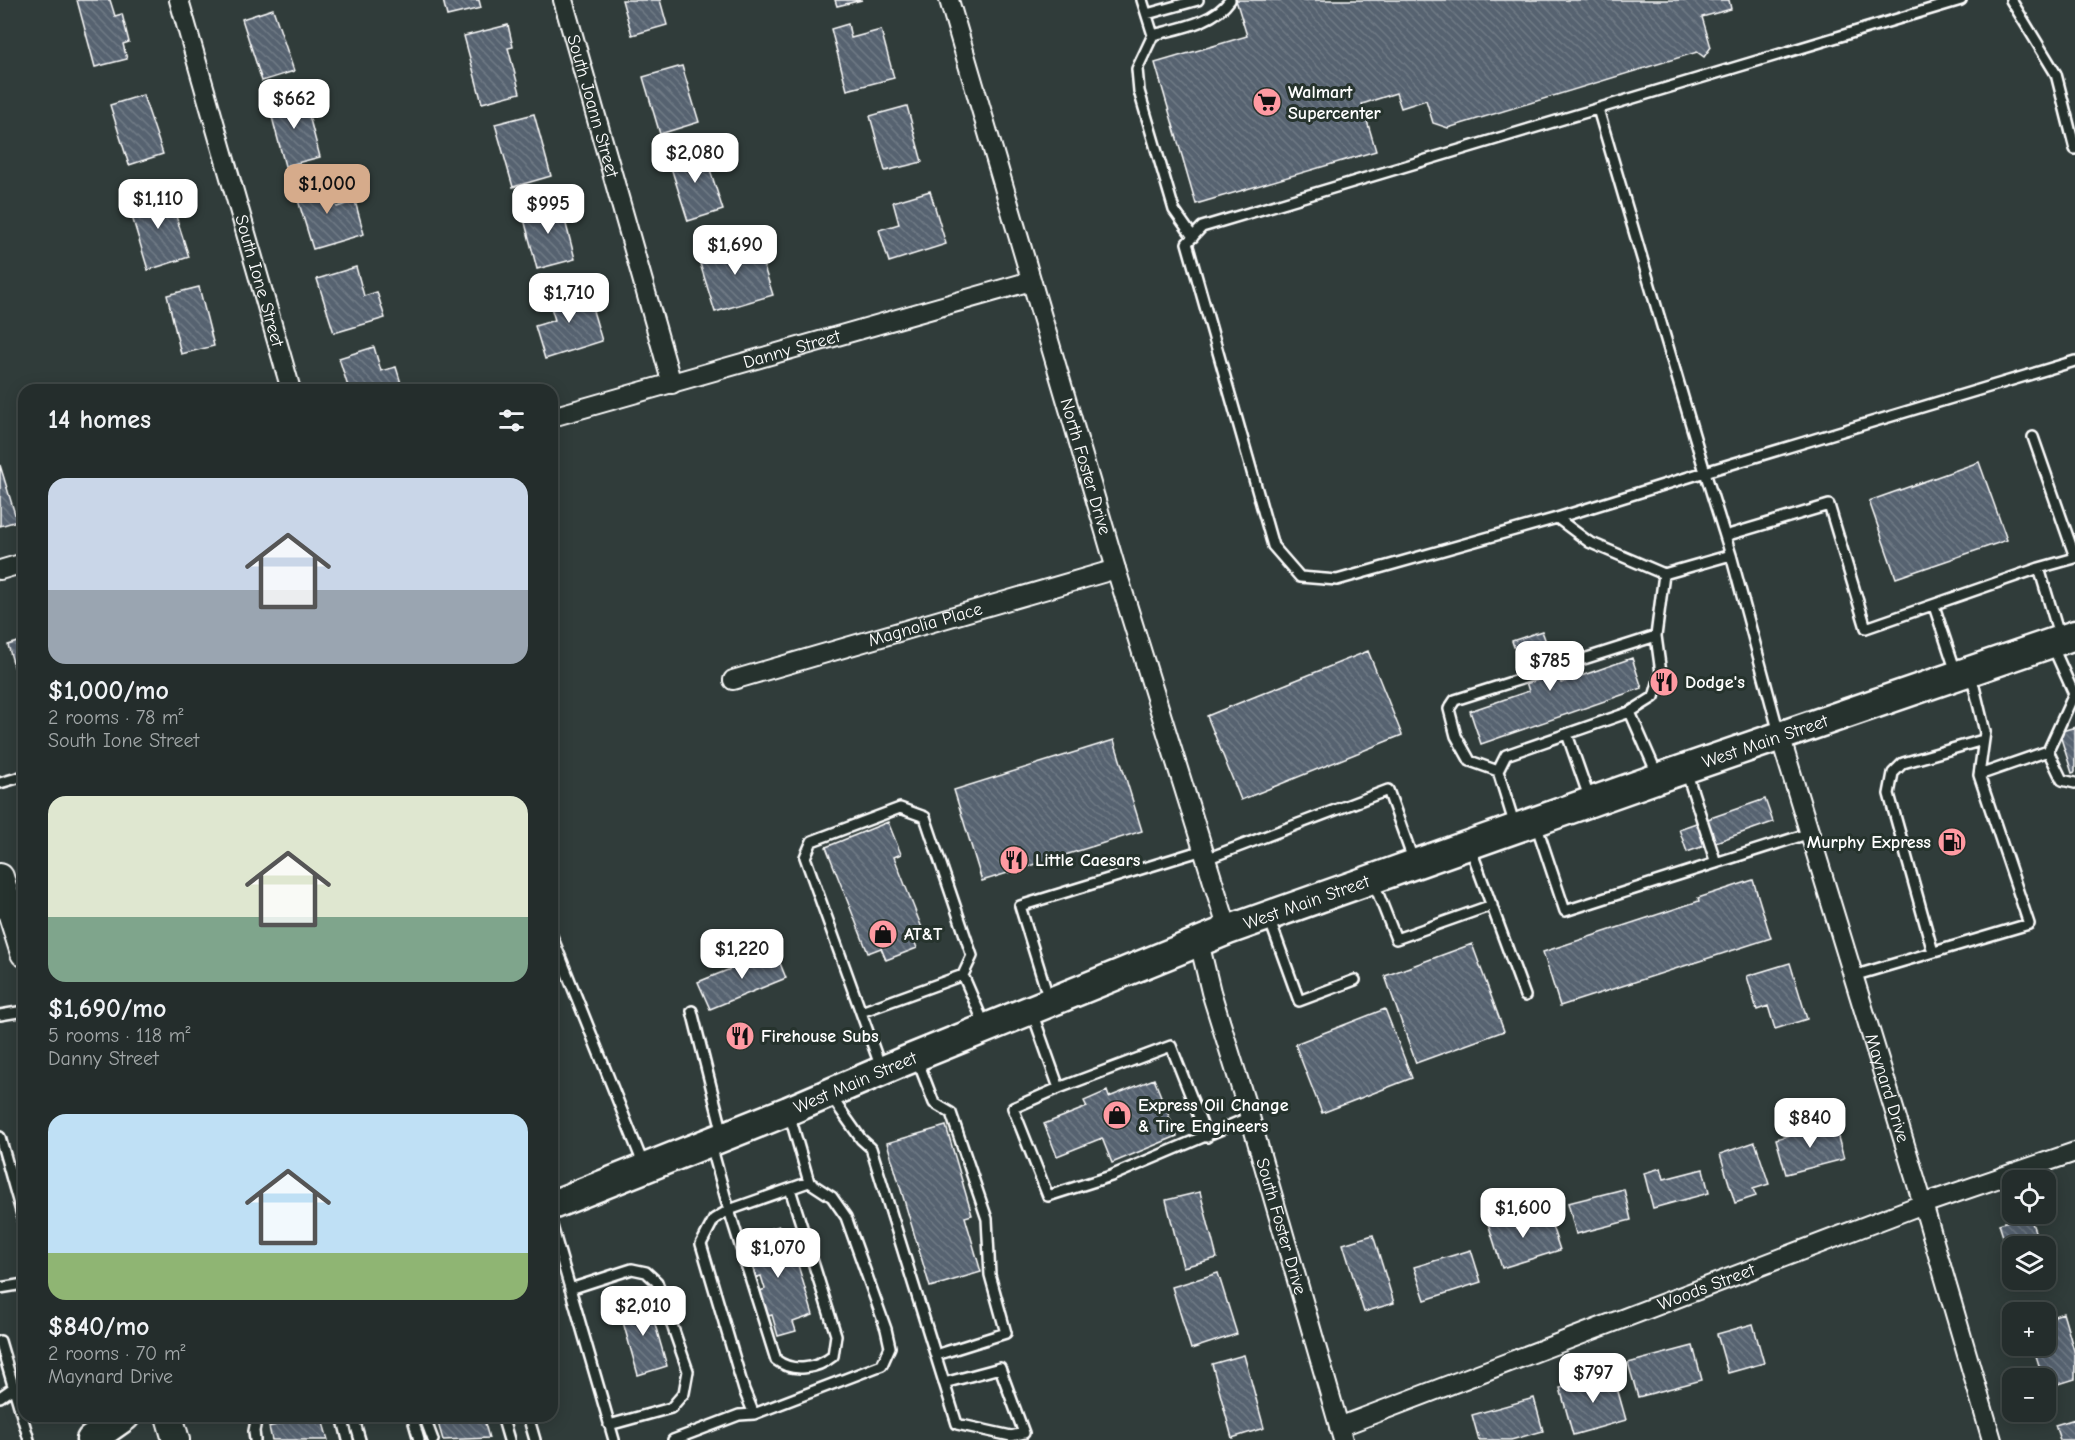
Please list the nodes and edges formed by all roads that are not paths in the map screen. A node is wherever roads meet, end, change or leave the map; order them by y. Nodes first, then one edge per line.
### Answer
1 (179, 0) edge
2 (563, 0) edge
3 (949, 0) edge
4 (1142, 0) edge
5 (1198, 0) edge
6 (1230, 0) edge
7 (1961, 0) edge
8 (2010, 0) edge
9 (1147, 14) junction
10 (1153, 35) junction
11 (1598, 109) junction
12 (2075, 149) edge
13 (1193, 237) junction
14 (1031, 281) junction
15 (2075, 362) edge
16 (289, 384) edge
17 (672, 384) junction
18 (558, 415) edge
19 (2033, 437) dead end
20 (1705, 472) junction
21 (1557, 518) junction
22 (1725, 536) junction
23 (1731, 555) junction
24 (2075, 557) edge
25 (18, 565) edge
26 (2039, 568) junction
27 (1116, 569) junction
28 (0, 570) edge
29 (1664, 574) junction
30 (1934, 606) junction
31 (1656, 636) junction
32 (2062, 640) edge
33 (1964, 673) junction
34 (733, 680) dead end
35 (1630, 712) junction
36 (1567, 734) junction
37 (1780, 736) junction
38 (1983, 740) junction
39 (2048, 751) junction
40 (1685, 768) junction
41 (1498, 771) junction
42 (1979, 775) junction
43 (18, 778) edge
44 (1658, 778) junction
45 (0, 783) edge
46 (2075, 783) edge
47 (1591, 802) junction
48 (1526, 825) junction
49 (1810, 833) junction
50 (1469, 845) junction
51 (1205, 854) junction
52 (1716, 863) junction
53 (1415, 864) junction
54 (0, 877) edge
55 (1372, 879) junction
56 (1492, 905) junction
57 (1269, 916) junction
58 (1228, 930) junction
59 (18, 934) edge
60 (1199, 942) junction
61 (558, 951) edge
62 (1933, 952) junction
63 (963, 975) junction
64 (1853, 976) junction
65 (1355, 980) dead end
66 (1525, 996) dead end
67 (1040, 1006) junction
68 (692, 1011) dead end
69 (18, 1012) edge
70 (861, 1012) junction
71 (0, 1015) edge
72 (986, 1029) junction
73 (916, 1057) junction
74 (882, 1071) junction
75 (1059, 1088) junction
76 (828, 1093) junction
77 (788, 1111) junction
78 (1250, 1118) junction
79 (0, 1137) edge
80 (1207, 1137) junction
81 (717, 1139) junction
82 (2075, 1152) edge
83 (645, 1168) junction
84 (809, 1182) junction
85 (790, 1189) junction
86 (18, 1201) edge
87 (558, 1203) edge
88 (1923, 1204) junction
89 (729, 1210) junction
90 (558, 1247) edge
91 (18, 1285) edge
92 (0, 1288) edge
93 (570, 1289) junction
94 (0, 1341) edge
95 (936, 1355) junction
96 (944, 1383) junction
97 (14, 1388) junction
98 (0, 1397) edge
99 (18, 1402) edge
100 (754, 1414) junction
101 (24, 1422) edge
102 (116, 1422) edge
103 (171, 1422) edge
104 (256, 1422) edge
105 (344, 1422) edge
106 (355, 1422) edge
107 (414, 1422) edge
108 (426, 1422) edge
109 (504, 1422) edge
110 (530, 1422) edge
111 (609, 1425) junction
112 (1341, 1434) edge
113 (29, 1440) edge
114 (91, 1440) edge
115 (176, 1440) edge
116 (255, 1440) edge
117 (348, 1440) edge
118 (360, 1440) edge
119 (419, 1440) edge
120 (433, 1440) edge
121 (509, 1440) edge
122 (535, 1440) edge
123 (614, 1440) edge
124 (673, 1440) edge
125 (1992, 1440) edge

1 - 16 street, South Ione Street
2 - 17 street, South Joann Street
3 - 14 street, North Foster Drive
4 - 9 lane
5 - 9 lane
6 - 10 lane
7 - 11 lane
8 - 12 lane
9 - 10 lane
10 - 13 lane
11 - 13 lane
11 - 20 lane
13 - 21 lane
14 - 17 street, Danny Street
14 - 27 street, North Foster Drive
15 - 20 lane
17 - 18 street, Danny Street
19 - 24 lane
20 - 21 lane
20 - 22 lane
21 - 29 lane
22 - 23 lane
22 - 30 lane
23 - 29 lane
23 - 37 lane
24 - 26 lane
25 - 28 street
26 - 30 lane
26 - 32 lane
27 - 34 street, Magnolia Place
27 - 51 street, North Foster Drive
29 - 31 lane
30 - 33 lane
31 - 35 lane
31 - 41 lane
32 - 33 main road, West Main Street
32 - 39 lane
33 - 37 main road, West Main Street
33 - 38 lane
35 - 36 lane
35 - 44 lane
36 - 41 lane
36 - 47 lane
37 - 40 main road, West Main Street
37 - 49 street, Maynard Drive
38 - 42 lane
38 - 62 lane
39 - 42 lane
39 - 46 lane
40 - 44 main road, West Main Street
40 - 52 lane
41 - 48 lane
42 - 62 lane
43 - 45 lane
44 - 47 main road, West Main Street
47 - 48 main road, West Main Street
48 - 50 main road, West Main Street
48 - 52 lane
49 - 52 lane
49 - 64 street, Maynard Drive
50 - 53 main road, West Main Street
50 - 56 lane
51 - 53 lane
51 - 58 street, North Foster Drive
51 - 67 lane
53 - 55 main road, West Main Street
54 - 59 street
55 - 56 lane
55 - 57 main road, West Main Street
56 - 66 lane
57 - 58 main road, West Main Street
57 - 65 lane
58 - 60 main road, West Main Street
60 - 67 main road, West Main Street
60 - 78 street, South Foster Drive
61 - 83 lane
62 - 64 lane
63 - 70 lane
63 - 70 lane
63 - 72 lane
64 - 88 street, Maynard Drive
67 - 72 main road, West Main Street
67 - 75 lane
68 - 81 lane
69 - 71 lane
70 - 74 lane
72 - 73 main road, West Main Street
73 - 74 main road, West Main Street
73 - 95 lane
74 - 76 main road, West Main Street
75 - 80 lane
75 - 80 lane
76 - 77 main road, West Main Street
76 - 95 lane
77 - 81 main road, West Main Street
77 - 84 lane
78 - 80 lane
78 - 112 street, South Foster Drive
79 - 86 lane
81 - 83 main road, West Main Street
81 - 89 lane
82 - 88 street, Woods Street
83 - 87 main road, West Main Street
84 - 85 lane
84 - 100 lane
85 - 89 lane
85 - 89 lane
88 - 112 street, Woods Street
88 - 125 street, Maynard Drive
89 - 100 lane
90 - 93 lane
91 - 92 lane
93 - 111 lane
93 - 111 lane
94 - 97 lane
95 - 96 lane
96 - 96 lane
97 - 98 lane
97 - 99 lane
100 - 124 lane
101 - 113 lane
102 - 114 main road
103 - 115 street
104 - 116 lane
105 - 117 lane
106 - 118 lane
107 - 119 lane
108 - 120 lane
109 - 121 lane
110 - 122 lane
111 - 123 lane

